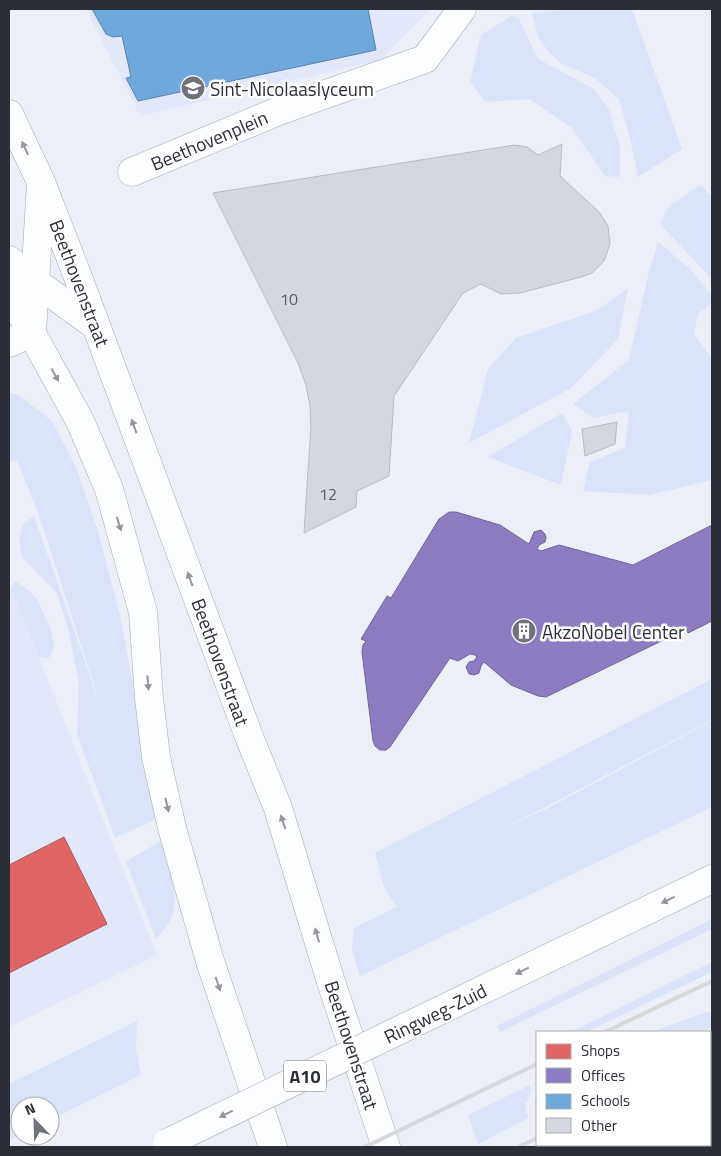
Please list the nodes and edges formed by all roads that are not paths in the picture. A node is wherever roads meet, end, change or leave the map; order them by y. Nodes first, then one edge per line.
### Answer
1 (462, 9) edge
2 (9, 114) edge
3 (132, 172) dead end
4 (41, 182) junction
5 (9, 260) edge
6 (34, 280) junction
7 (9, 292) edge
8 (96, 326) junction
9 (20, 338) edge
10 (712, 879) edge
11 (163, 1145) edge
12 (273, 1147) edge
13 (386, 1147) edge

1 - 3 main road, Beethovenplein
4 -> 2 main road, Beethovenstraat
4 - 6 main road, Beethovenstraat
4 - 8 main road, Beethovenstraat
5 - 6 main road
6 - 8 main road
6 - 9 main road, Beethovenstraat
7 - 9 main road
13 -> 8 main road, Beethovenstraat
9 -> 12 main road
10 -> 11 main road, Ringweg-Zuid / A10, bridge

